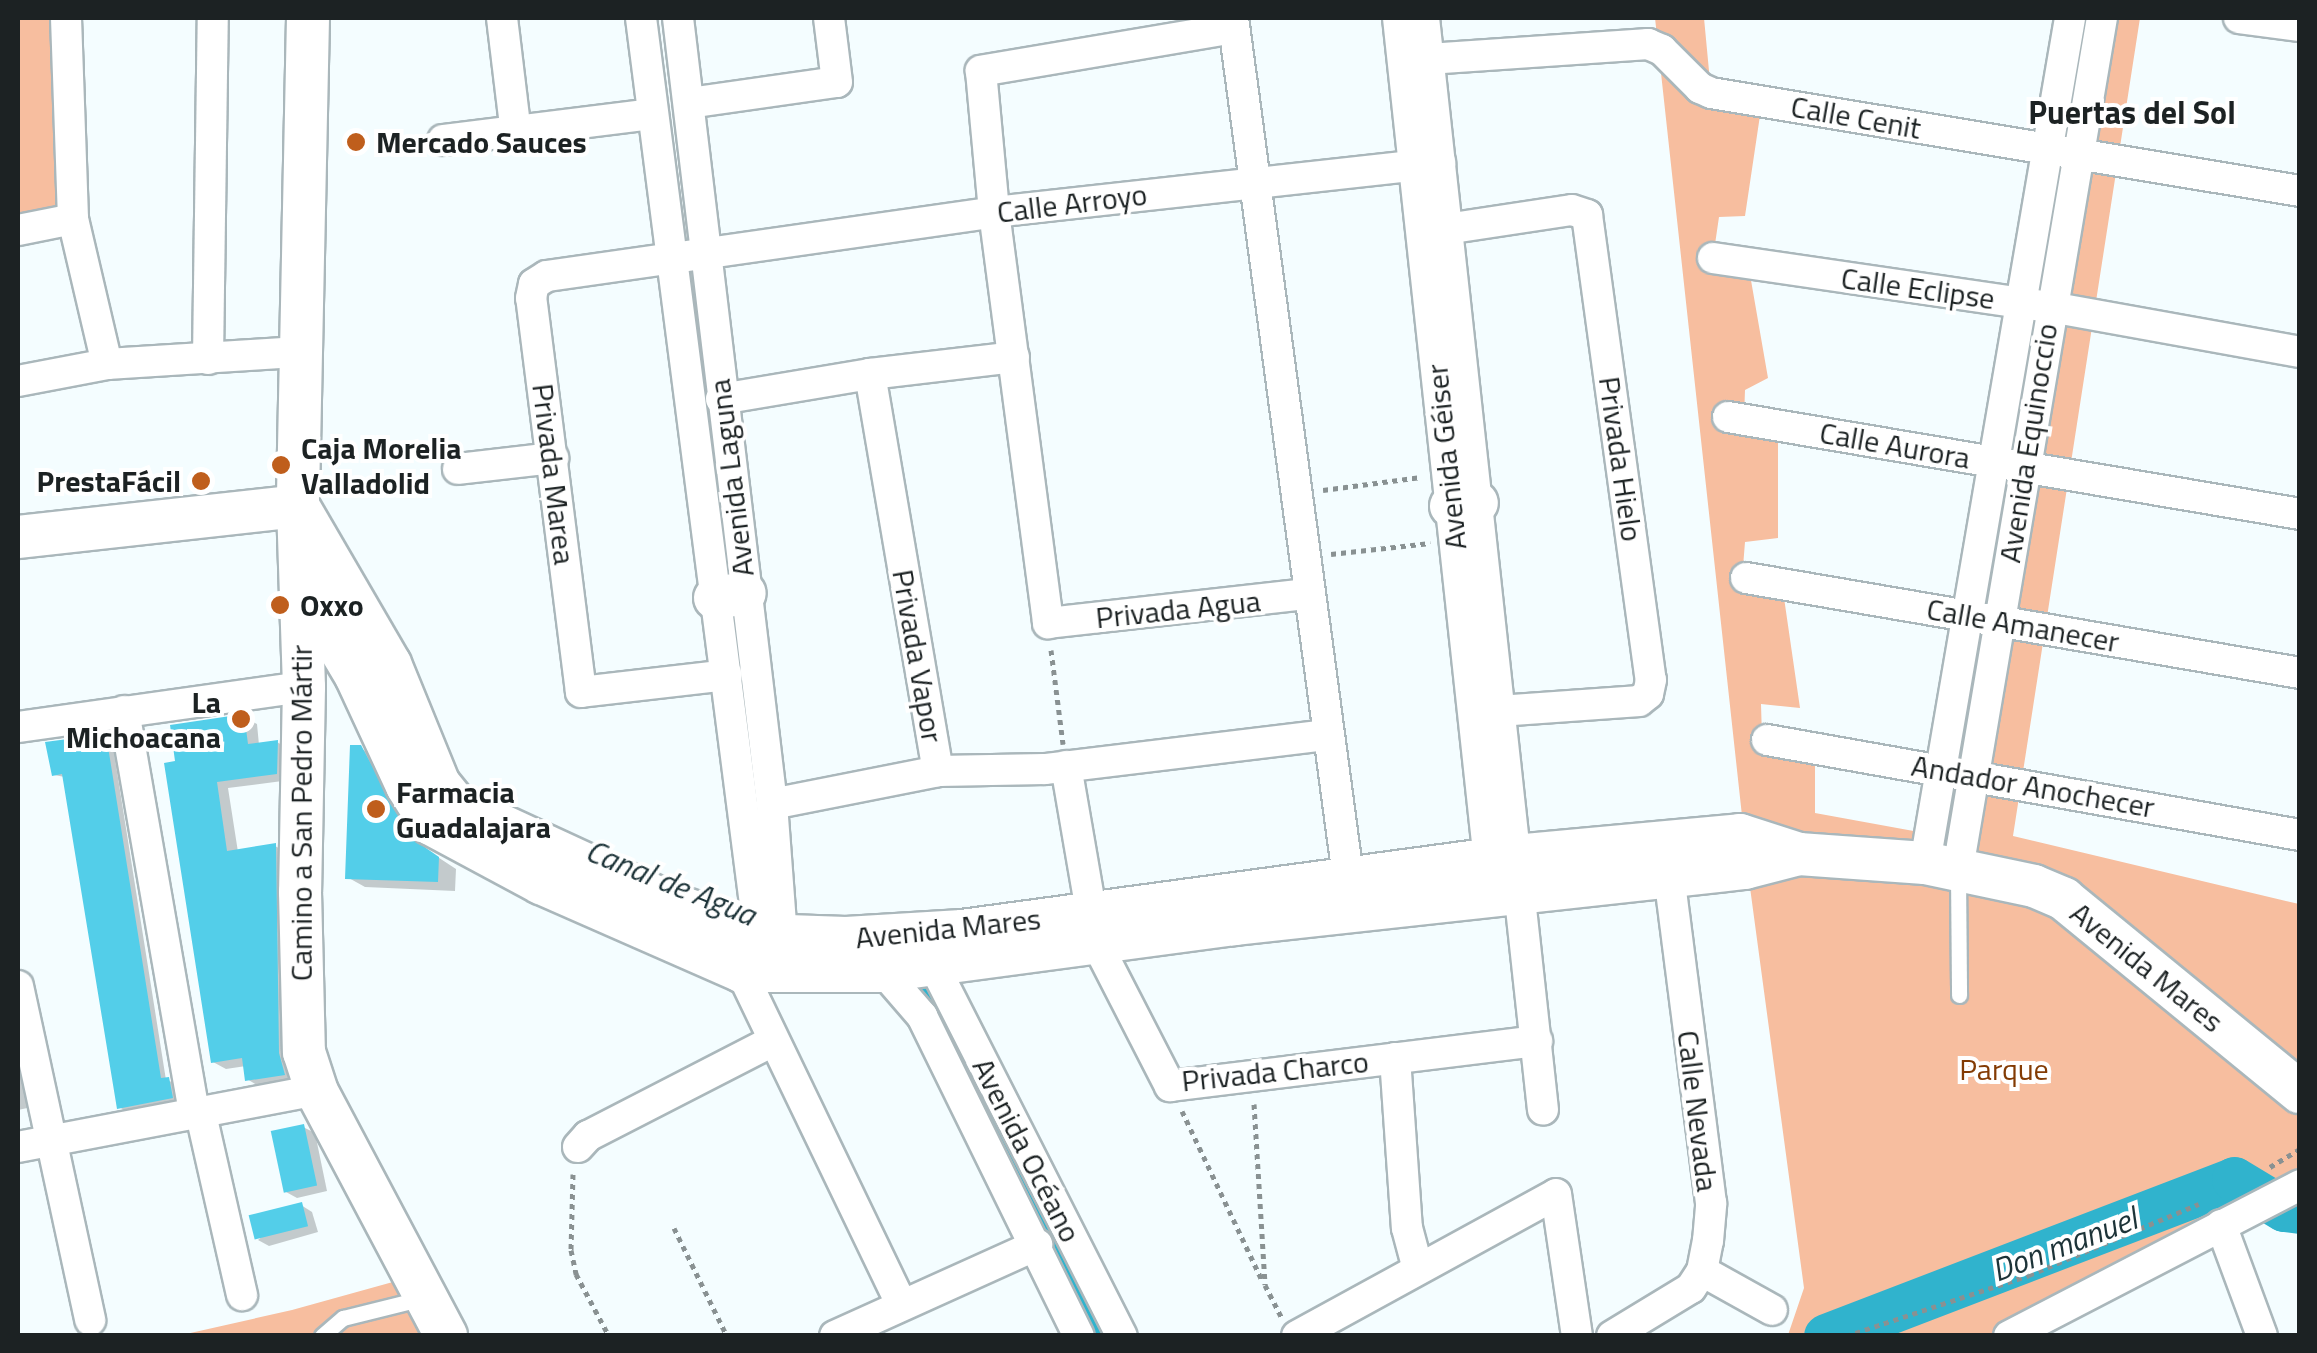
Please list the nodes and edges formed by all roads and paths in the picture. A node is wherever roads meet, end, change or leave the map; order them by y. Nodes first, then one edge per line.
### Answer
1 (66, 18) edge
2 (213, 18) edge
3 (308, 18) edge
4 (502, 18) edge
5 (642, 18) edge
6 (678, 18) edge
7 (829, 18) edge
8 (1398, 18) edge
9 (1424, 18) edge
10 (2070, 18) edge
11 (2102, 18) edge
12 (2239, 18) edge
13 (1233, 23) edge
14 (2300, 26) edge
15 (1428, 59) junction
16 (688, 103) junction
17 (652, 114) junction
18 (516, 133) junction
19 (442, 140) dead end
20 (2063, 152) junction
21 (1427, 165) junction
22 (1255, 182) junction
23 (2300, 191) edge
24 (994, 212) junction
25 (73, 220) junction
26 (1446, 229) junction
27 (18, 230) edge
28 (706, 256) junction
29 (1713, 258) dead end
30 (670, 261) junction
31 (2036, 305) junction
32 (300, 352) junction
33 (2300, 352) edge
34 (1014, 357) junction
35 (208, 359) junction
36 (107, 364) junction
37 (870, 374) junction
38 (18, 381) edge
39 (721, 399) junction
40 (1728, 417) dead end
41 (553, 458) junction
42 (2011, 465) junction
43 (458, 469) dead end
44 (1295, 493) junction
45 (298, 506) junction
46 (1458, 506) junction
47 (2300, 514) edge
48 (18, 537) edge
49 (1303, 558) junction
50 (1746, 578) dead end
51 (301, 584) junction
52 (1308, 594) junction
53 (730, 596) junction
54 (1985, 618) junction
55 (1048, 624) junction
56 (2300, 674) edge
57 (727, 675) junction
58 (304, 687) junction
59 (1499, 710) junction
60 (124, 711) junction
61 (18, 727) edge
62 (1325, 735) junction
63 (1766, 740) dead end
64 (1066, 766) junction
65 (938, 770) junction
66 (1957, 773) junction
67 (772, 804) junction
68 (2300, 835) edge
69 (1667, 858) junction
70 (1942, 866) junction
71 (1504, 876) junction
72 (1348, 877) junction
73 (1232, 908) junction
74 (1094, 928) junction
75 (760, 948) junction
76 (932, 964) junction
77 (883, 971) junction
78 (18, 986) edge
79 (1959, 995) dead end
80 (1537, 1040) junction
81 (773, 1041) junction
82 (1395, 1058) junction
83 (1252, 1076) junction
84 (1170, 1086) junction
85 (316, 1090) junction
86 (2300, 1092) edge
87 (197, 1110) junction
88 (1543, 1110) dead end
89 (50, 1140) junction
90 (18, 1147) edge
91 (578, 1147) joint
92 (2300, 1149) edge
93 (2267, 1169) dead end
94 (2298, 1186) edge
95 (2228, 1212) junction
96 (674, 1228) dead end
97 (1037, 1245) junction
98 (1418, 1269) junction
99 (1702, 1271) junction
100 (1265, 1285) junction
101 (242, 1295) dead end
102 (426, 1298) junction
103 (901, 1303) junction
104 (1772, 1310) dead end
105 (90, 1320) dead end
106 (1290, 1327) edge
107 (2022, 1333) edge
108 (322, 1336) edge
109 (446, 1336) edge
110 (609, 1336) edge
111 (727, 1336) edge
112 (835, 1336) edge
113 (1079, 1336) edge
114 (1122, 1336) edge
115 (1577, 1336) edge
116 (1612, 1336) edge
117 (1846, 1336) edge
118 (2262, 1336) edge

1 - 25 street
2 - 35 street
3 - 32 main road, Camino a San Pedro Mártir
4 - 18 street
5 - 17 street, Avenida Laguna
6 - 16 street, Avenida Laguna
7 - 16 street
8 - 21 street, Avenida Géiser
9 - 15 street, Avenida Géiser
10 - 20 street, Avenida Equinoccio
11 - 20 street, Avenida Equinoccio
12 - 14 street
13 - 22 street
13 - 24 street
15 - 20 street, Calle Cenit
15 - 21 street, Avenida Géiser
16 - 28 street, Avenida Laguna
17 - 18 street
17 - 30 street, Avenida Laguna
18 - 19 street
20 - 23 street, Calle Cenit
20 - 31 street, Avenida Equinoccio
21 - 22 street, Calle Arroyo
21 - 26 street, Avenida Géiser
21 - 46 street, Avenida Géiser
22 - 24 street, Calle Arroyo
22 - 44 street
24 - 28 street, Calle Arroyo
24 - 34 street
25 - 27 street
25 - 36 street
26 - 46 street, Avenida Géiser
26 - 59 street, Privada Hielo
28 - 30 street, Privada Marea
28 - 39 street, Avenida Laguna
29 - 31 street, Calle Eclipse
30 - 41 street, Privada Marea
30 - 53 street, Avenida Laguna
31 - 33 street, Calle Eclipse
31 - 42 street, Avenida Equinoccio
32 - 35 street
32 - 45 main road, Camino a San Pedro Mártir
34 - 37 street
34 - 55 street
35 - 36 street
36 - 38 street
37 - 39 street
37 - 65 street, Privada Vapor
39 - 53 street, Avenida Laguna
40 - 42 street, Calle Aurora
41 - 43 street
41 - 57 street, Privada Marea
42 - 47 street, Calle Aurora
42 - 54 street, Avenida Equinoccio
44 - 46 path
44 - 49 street
45 - 48 main road
45 - 51 main road, Camino a San Pedro Mártir
45 - 75 main road, Avenida Mares
46 - 49 path
46 - 59 street, Avenida Géiser
46 - 71 street, Avenida Géiser
49 - 52 street
50 - 54 street, Calle Amanecer
51 - 58 main road, Camino a San Pedro Mártir
51 - 75 main road, Avenida Mares
52 - 55 street, Privada Agua
52 - 62 street
53 - 57 street, Avenida Laguna
53 - 67 street, Avenida Laguna
54 - 56 street, Calle Amanecer
54 - 66 street, Avenida Equinoccio
55 - 64 path
57 - 75 street, Avenida Laguna
58 - 60 street
58 - 85 main road, Camino a San Pedro Mártir
59 - 71 street, Avenida Géiser
60 - 61 street
60 - 87 street
62 - 64 street
62 - 72 street
63 - 66 street, Andador Anochecer
64 - 65 street
64 - 74 street, Privada Charco
65 - 67 street, Privada Vapor
66 - 68 street, Andador Anochecer
66 - 70 street, Avenida Equinoccio
67 - 75 street, Avenida Laguna
69 - 70 main road, Avenida Mares
69 - 71 main road, Avenida Mares
69 - 99 street, Calle Nevada
70 - 79 lane
70 - 86 main road, Avenida Mares
71 - 72 main road, Avenida Mares
71 - 73 main road, Avenida Mares
71 - 80 street
72 - 73 main road, Avenida Mares
73 - 74 main road, Avenida Mares
74 - 75 main road, Avenida Mares
74 - 76 main road, Avenida Mares
74 - 84 street, Privada Charco
75 - 77 main road, Avenida Mares
75 - 81 street
76 - 77 main road, Avenida Mares
76 - 114 street, Avenida Océano
77 - 97 street, Avenida Océano
78 - 89 street
80 - 82 street, Privada Charco
80 - 88 street
81 - 91 street
81 - 103 street
82 - 83 street, Privada Charco
82 - 98 street
83 - 84 street, Privada Charco
83 - 100 path
84 - 100 path
85 - 87 street
85 - 102 main road, Camino a San Pedro Mártir
87 - 89 street
87 - 101 street
89 - 90 street
89 - 105 street
91 - 110 path
92 - 93 path
94 - 95 street
95 - 107 street
95 - 117 path
95 - 118 street
96 - 111 path
97 - 103 street
97 - 113 street, Avenida Océano
98 - 106 street
98 - 115 street
99 - 104 street
99 - 116 street
100 - 106 path
102 - 108 lane
102 - 109 main road, Camino a San Pedro Mártir
103 - 112 street

